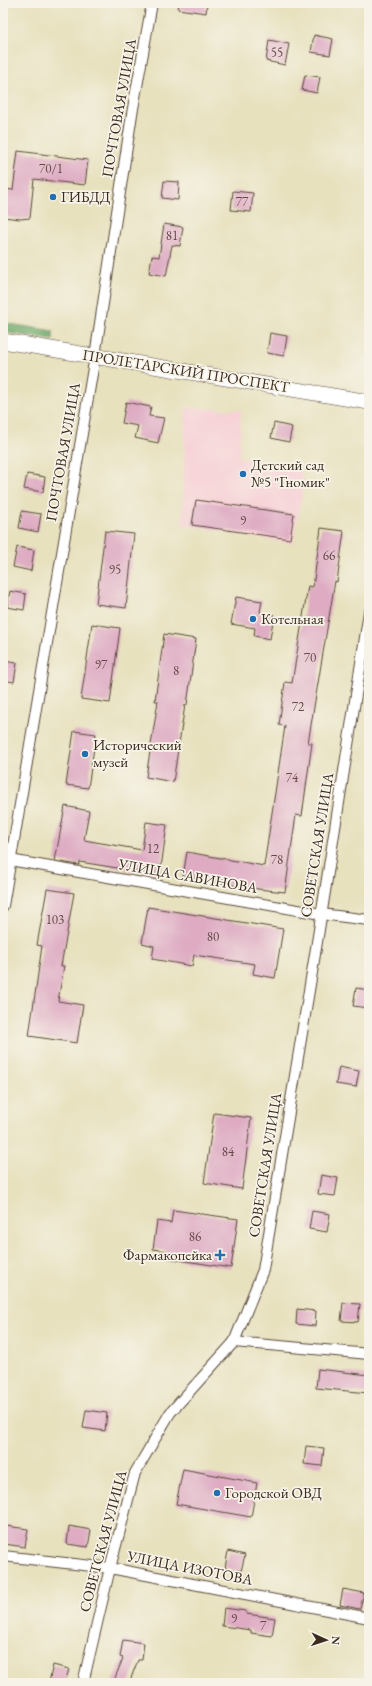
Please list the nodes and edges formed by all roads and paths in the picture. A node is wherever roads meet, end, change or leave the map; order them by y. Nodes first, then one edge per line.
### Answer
1 (152, 3) edge
2 (3, 341) edge
3 (95, 356) junction
4 (369, 402) edge
5 (369, 612) edge
6 (6, 859) edge
7 (3, 906) edge
8 (321, 914) junction
9 (369, 920) edge
10 (234, 1342) junction
11 (369, 1354) edge
12 (3, 1556) edge
13 (110, 1568) junction
14 (369, 1618) edge
15 (83, 1683) edge

1 - 3 street, ПОЧТОВАЯ УЛИЦА
2 - 3 street, ПРОЛЕТАРСКИЙ ПРОСПЕКТ
3 - 4 street, ПРОЛЕТАРСКИЙ ПРОСПЕКТ
3 - 6 street, ПОЧТОВАЯ УЛИЦА
5 - 8 street, СОВЕТСКАЯ УЛИЦА
6 - 7 street, ПОЧТОВАЯ УЛИЦА
6 - 8 street, УЛИЦА САВИНОВА
8 - 9 street, УЛИЦА САВИНОВА
8 - 10 street, СОВЕТСКАЯ УЛИЦА
10 - 11 street
10 - 13 street, СОВЕТСКАЯ УЛИЦА
12 - 13 street, УЛИЦА ИЗОТОВА
13 - 14 street, УЛИЦА ИЗОТОВА
13 - 15 street, СОВЕТСКАЯ УЛИЦА

